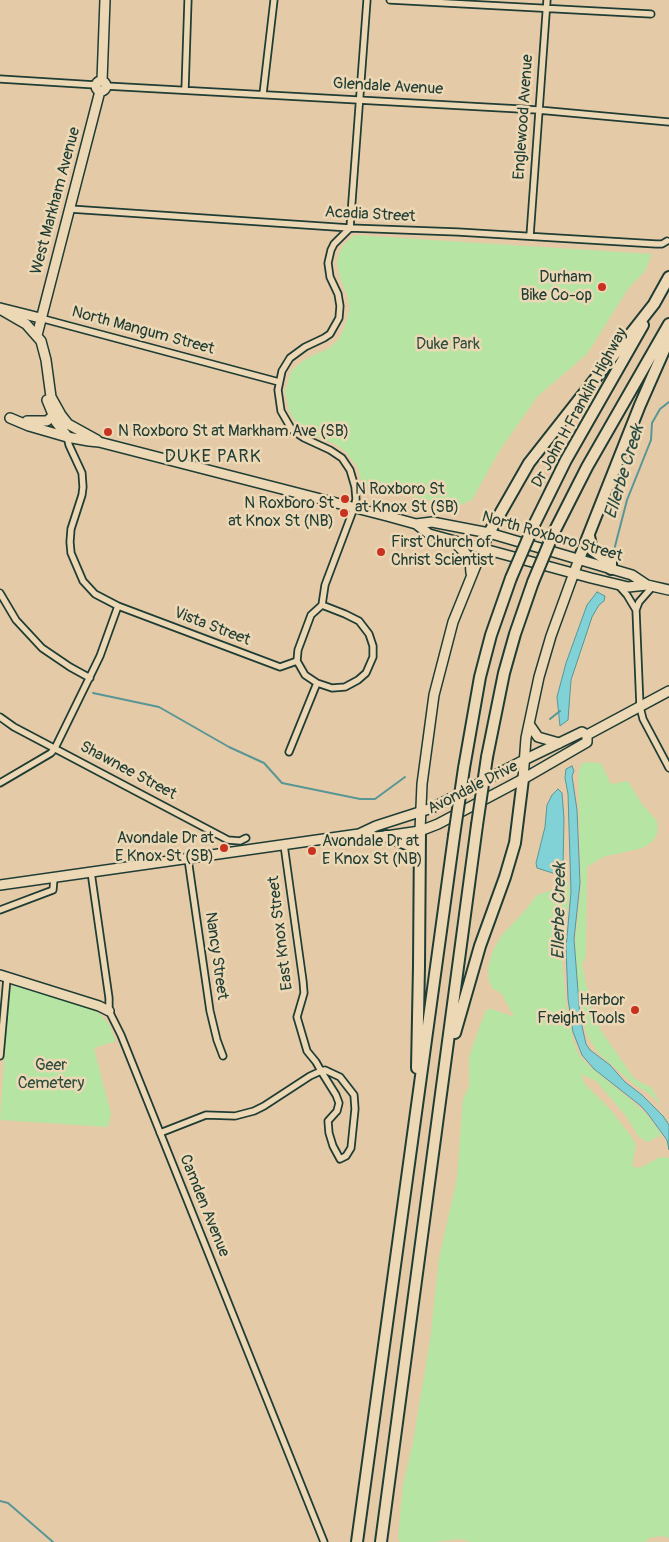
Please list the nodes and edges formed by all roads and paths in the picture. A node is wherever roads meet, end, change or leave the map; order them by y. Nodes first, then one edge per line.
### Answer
1 (105, 0) edge
2 (188, 0) edge
3 (274, 0) edge
4 (367, 0) edge
5 (390, 0) edge
6 (547, 0) edge
7 (457, 2) edge
8 (546, 9) junction
9 (652, 14) dead end
10 (0, 80) edge
11 (101, 86) junction
12 (184, 90) junction
13 (263, 94) junction
14 (359, 99) junction
15 (538, 110) junction
16 (669, 122) edge
17 (70, 209) junction
18 (350, 228) junction
19 (530, 236) junction
20 (667, 241) dead end
21 (669, 277) edge
22 (654, 304) junction
23 (0, 308) edge
24 (40, 318) junction
25 (669, 324) edge
26 (37, 335) junction
27 (669, 339) edge
28 (279, 382) junction
29 (55, 414) junction
30 (0, 416) edge
31 (10, 418) junction
32 (68, 424) junction
33 (67, 436) junction
34 (99, 442) junction
35 (354, 508) junction
36 (416, 524) junction
37 (489, 533) junction
38 (589, 535) junction
39 (452, 541) junction
40 (482, 549) junction
41 (579, 559) junction
42 (611, 569) junction
43 (574, 574) junction
44 (471, 577) junction
45 (617, 584) junction
46 (650, 586) junction
47 (669, 590) edge
48 (0, 593) edge
49 (322, 605) junction
50 (118, 606) junction
51 (636, 610) junction
52 (297, 660) junction
53 (90, 678) junction
54 (317, 684) junction
55 (669, 691) edge
56 (640, 706) junction
57 (0, 717) edge
58 (529, 724) junction
59 (588, 735) junction
60 (559, 743) junction
61 (55, 748) junction
62 (289, 752) dead end
63 (524, 760) junction
64 (669, 768) edge
65 (523, 779) junction
66 (0, 783) edge
67 (420, 812) junction
68 (420, 831) junction
69 (359, 834) junction
70 (386, 836) junction
71 (246, 838) dead end
72 (284, 845) junction
73 (419, 856) junction
74 (188, 858) junction
75 (91, 872) junction
76 (54, 878) junction
77 (0, 886) edge
78 (0, 910) edge
79 (3, 976) edge
80 (109, 1011) junction
81 (0, 1056) edge
82 (223, 1056) dead end
83 (321, 1070) junction
84 (444, 1076) junction
85 (416, 1114) junction
86 (160, 1133) junction
87 (324, 1542) edge
88 (357, 1542) edge
89 (381, 1542) edge

1 - 11 main road, West Markham Avenue
2 - 12 street
3 - 13 street
4 - 14 street
5 - 7 street
6 - 8 street, Englewood Avenue
7 - 8 street
8 - 9 street
8 - 15 street, Englewood Avenue
10 - 11 street, Glendale Avenue
11 - 12 street, Glendale Avenue
11 - 17 main road, West Markham Avenue
12 - 13 street, Glendale Avenue
13 - 14 street, Glendale Avenue
14 - 15 street, Glendale Avenue
14 - 18 street
15 - 16 street, Glendale Avenue
15 - 19 street, Englewood Avenue
17 - 18 street, Acadia Street
17 - 24 main road, West Markham Avenue
18 - 19 street, Acadia Street
18 - 28 street
19 - 20 street, Acadia Street
21 - 22 highway
22 - 37 highway
22 - 85 highway, Dr John H Franklin Highway, bridge
23 - 24 main road, North Mangum Street
23 - 26 main road, North Mangum Street
24 - 26 main road, West Markham Avenue
24 - 28 street, North Mangum Street
25 - 84 highway, bridge
26 - 29 main road, West Markham Avenue
27 - 38 highway
28 - 35 street
29 - 31 main road, North Roxboro Street
29 - 32 main road
29 - 33 main road
30 - 31 main road, North Roxboro Street
31 - 33 main road, North Roxboro Street
32 - 33 street
32 - 34 main road
33 - 34 main road, North Roxboro Street
33 - 50 street, Vista Street
34 - 35 main road, North Roxboro Street
35 - 36 main road, North Roxboro Street
35 - 49 street
36 - 37 main road, North Roxboro Street
36 - 39 main road, North Roxboro Street
37 - 40 main road
37 - 41 main road, North Roxboro Street
38 - 41 highway
38 - 42 highway
39 - 40 main road, North Roxboro Street
39 - 44 main road
40 - 43 main road, North Roxboro Street
40 - 44 main road
41 - 42 main road, North Roxboro Street
41 - 43 main road
42 - 46 main road, North Roxboro Street
43 - 45 main road, North Roxboro Street
43 - 58 main road
44 - 67 main road
45 - 46 main road, North Roxboro Street
45 - 51 street
46 - 47 main road, North Roxboro Street
46 - 51 street
48 - 53 street
49 - 52 street
49 - 54 street
50 - 52 street, Vista Street
50 - 53 street
51 - 56 street
52 - 54 street
53 - 61 street
54 - 62 street
55 - 56 main road, Avondale Drive
56 - 59 main road, Avondale Drive
56 - 64 street
57 - 61 street, Shawnee Street
58 - 60 main road
58 - 63 main road
59 - 60 main road, Avondale Drive
59 - 65 main road, Avondale Drive
60 - 63 main road, Avondale Drive
61 - 66 street
61 - 71 street, Shawnee Street
63 - 65 main road
63 - 67 main road, Avondale Drive
65 - 68 main road, Avondale Drive
65 - 84 highway
67 - 68 main road
67 - 69 main road, Avondale Drive
68 - 70 main road, Avondale Drive
68 - 73 highway
69 - 70 main road, Avondale Drive
69 - 72 main road, Avondale Drive
70 - 73 highway
72 - 74 main road, Avondale Drive
72 - 83 street, East Knox Street
73 - 85 highway
74 - 75 main road, Avondale Drive
74 - 82 street, Nancy Street
75 - 76 main road, Avondale Drive
75 - 80 street, Camden Avenue
76 - 77 main road, Avondale Drive
76 - 78 street
79 - 80 main road
79 - 81 street
80 - 86 street, Camden Avenue
83 - 83 street, East Knox Street
83 - 86 street
84 - 89 highway
85 - 88 highway
86 - 87 street, Camden Avenue

